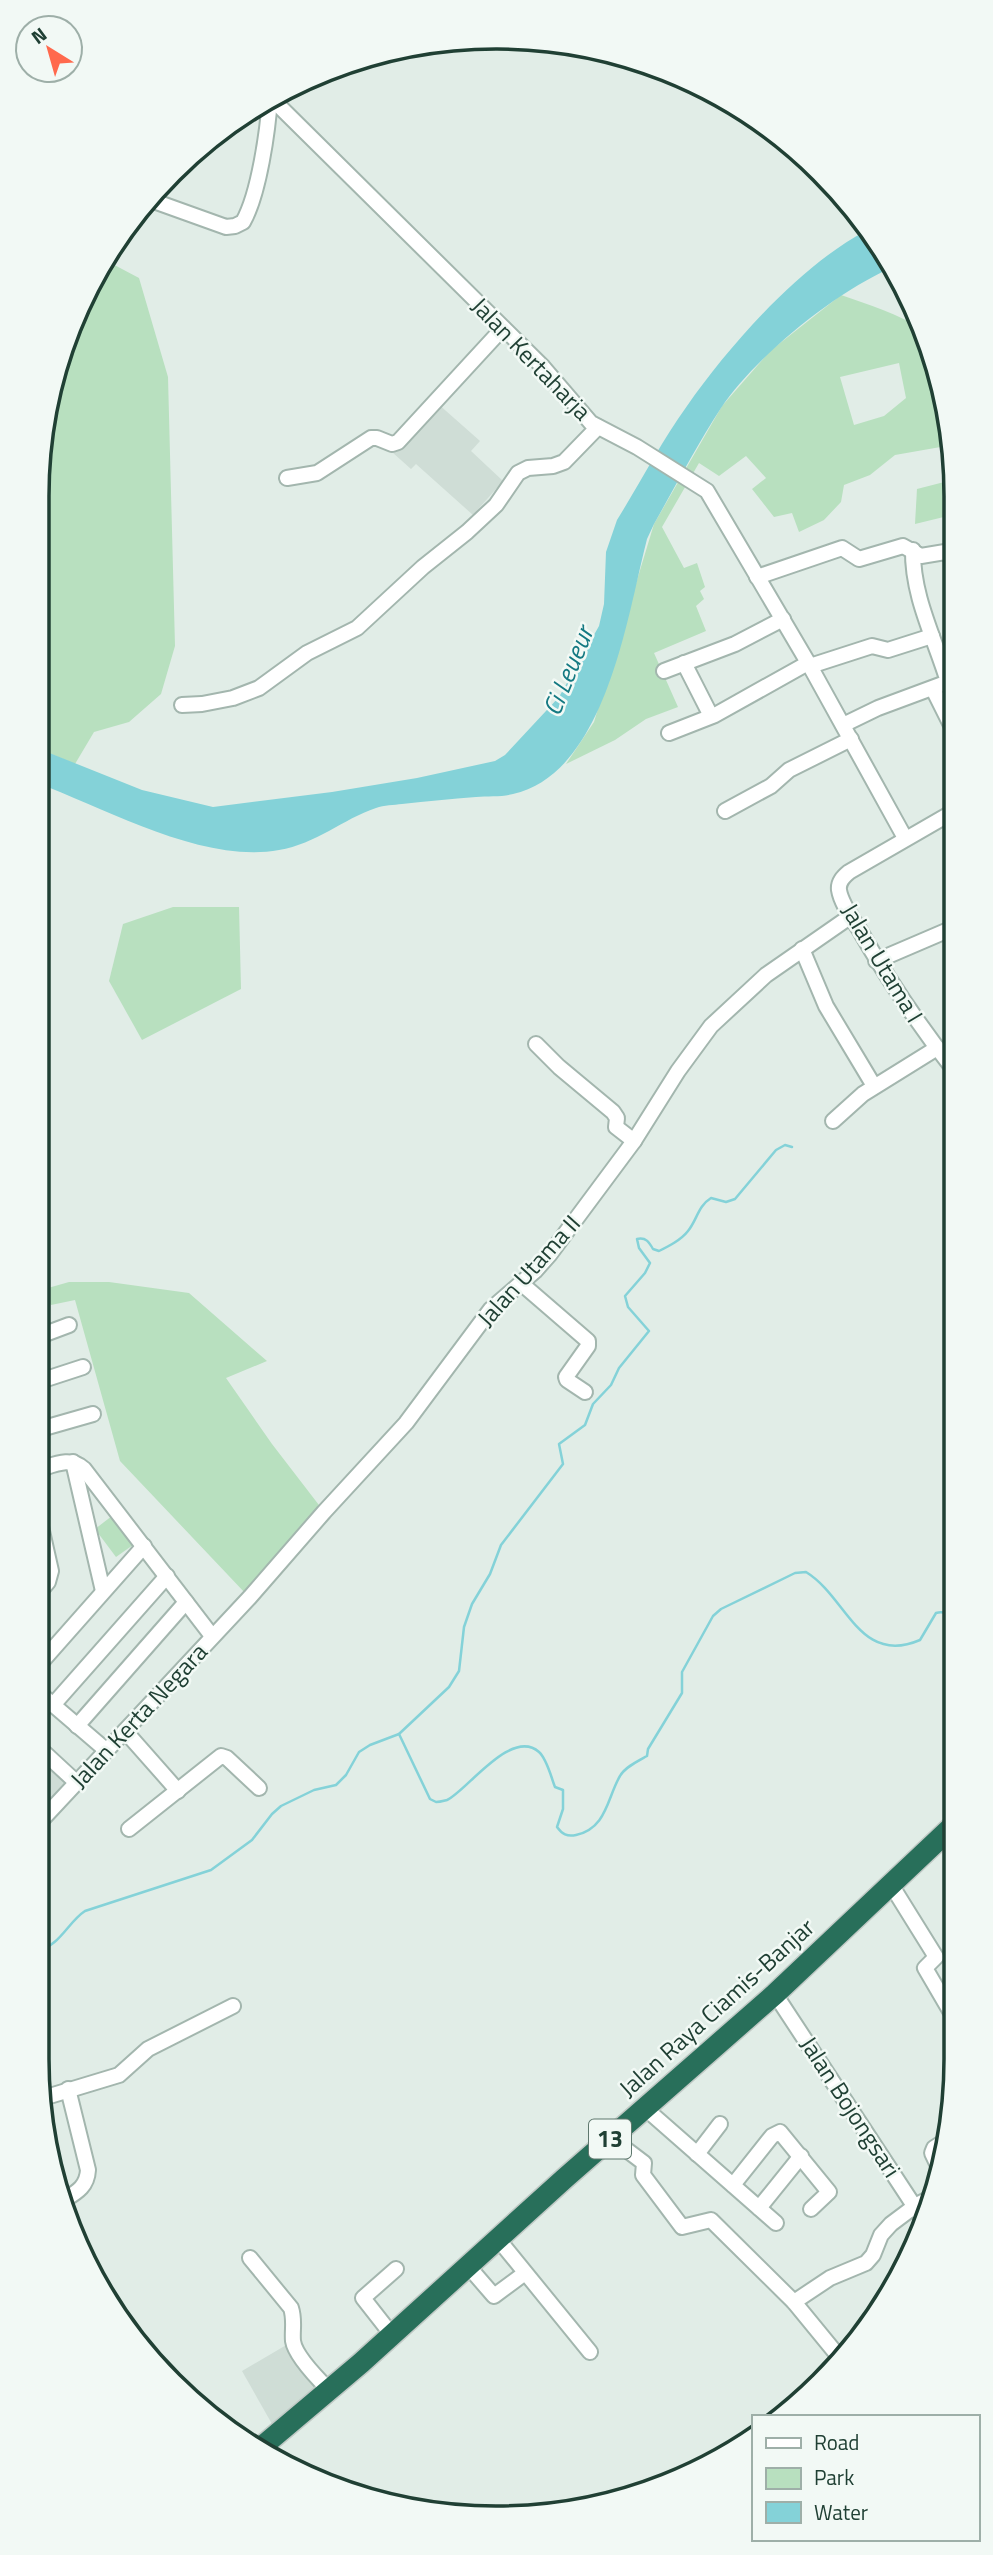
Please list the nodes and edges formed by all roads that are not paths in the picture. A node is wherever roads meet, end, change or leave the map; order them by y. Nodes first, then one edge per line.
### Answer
1 (279, 106) edge
2 (269, 111) edge
3 (159, 203) edge
4 (503, 328) junction
5 (598, 427) junction
6 (287, 478) dead end
7 (913, 550) junction
8 (944, 551) edge
9 (757, 577) junction
10 (783, 619) junction
11 (932, 636) junction
12 (944, 662) edge
13 (684, 663) junction
14 (809, 664) junction
15 (664, 671) dead end
16 (944, 684) edge
17 (933, 688) junction
18 (182, 705) dead end
19 (944, 711) edge
20 (711, 716) junction
21 (843, 725) junction
22 (669, 733) dead end
23 (851, 739) junction
24 (725, 811) dead end
25 (944, 817) edge
26 (905, 838) junction
27 (851, 916) junction
28 (944, 932) edge
29 (803, 949) junction
30 (876, 961) junction
31 (536, 1044) dead end
32 (937, 1048) junction
33 (944, 1057) edge
34 (874, 1086) junction
35 (832, 1121) dead end
36 (632, 1140) junction
37 (522, 1284) junction
38 (69, 1325) dead end
39 (49, 1332) edge
40 (83, 1367) dead end
41 (49, 1378) edge
42 (584, 1392) dead end
43 (93, 1414) dead end
44 (49, 1427) edge
45 (73, 1462) junction
46 (49, 1466) edge
47 (144, 1546) junction
48 (167, 1576) junction
49 (103, 1591) junction
50 (186, 1601) junction
51 (212, 1636) junction
52 (49, 1653) edge
53 (49, 1702) edge
54 (53, 1705) junction
55 (77, 1726) junction
56 (125, 1731) junction
57 (107, 1751) junction
58 (49, 1757) edge
59 (77, 1783) junction
60 (258, 1788) dead end
61 (178, 1791) junction
62 (49, 1812) edge
63 (129, 1829) dead end
64 (944, 1834) edge
65 (890, 1884) junction
66 (775, 1994) junction
67 (944, 2000) edge
68 (233, 2006) dead end
69 (68, 2089) junction
70 (51, 2095) edge
71 (646, 2109) junction
72 (720, 2124) dead end
73 (611, 2138) junction
74 (697, 2154) junction
75 (799, 2158) junction
76 (733, 2185) junction
77 (71, 2195) edge
78 (919, 2204) edge
79 (915, 2206) junction
80 (759, 2208) junction
81 (811, 2209) dead end
82 (917, 2210) edge
83 (776, 2223) dead end
84 (498, 2239) junction
85 (250, 2258) dead end
86 (468, 2266) junction
87 (396, 2269) dead end
88 (525, 2273) junction
89 (794, 2302) junction
90 (392, 2335) junction
91 (590, 2352) dead end
92 (835, 2352) dead end
93 (329, 2390) junction
94 (267, 2442) edge

1 - 4 street, Jalan Kertaharja
2 - 3 street
4 - 5 street, Jalan Kertaharja
4 - 6 street
5 - 9 street, Jalan Kertaharja
5 - 18 street
7 - 8 street
7 - 9 street
7 - 11 street
9 - 10 street, Jalan Kertaharja
10 - 13 street
10 - 14 street, Jalan Kertaharja
11 - 12 street
11 - 14 street
13 - 15 street
13 - 20 street
14 - 20 street
14 - 21 street, Jalan Kertaharja
16 - 17 street
17 - 19 street
17 - 21 street
20 - 22 street
21 - 23 street, Jalan Kertaharja
23 - 24 street
23 - 26 street, Jalan Kertaharja
25 - 26 street, Jalan Utama I
26 - 27 street, Jalan Utama I
27 - 29 street, Jalan Utama II
27 - 30 street, Jalan Utama I
28 - 30 street
29 - 34 street
29 - 36 street, Jalan Utama II
30 - 32 street, Jalan Utama I
31 - 36 street
32 - 33 street, Jalan Utama I
32 - 34 street
34 - 35 street
36 - 37 street, Jalan Utama II
37 - 42 street
37 - 51 street, Jalan Utama II
38 - 39 street
40 - 41 street
43 - 44 street
45 - 46 street
45 - 47 street
45 - 49 street
47 - 48 street
47 - 49 street
48 - 50 street
48 - 54 street
49 - 52 street
50 - 51 street
50 - 55 street
51 - 56 street, Jalan Kerta Negara
53 - 54 street
54 - 55 street
55 - 57 street
56 - 57 street, Jalan Kerta Negara
56 - 61 street
57 - 59 street, Jalan Kerta Negara
58 - 59 street
59 - 62 street, Jalan Kerta Negara
60 - 61 street
61 - 63 street
64 - 65 highway, Jalan Raya Ciamis-Banjar / 13
65 - 66 highway, Jalan Raya Ciamis-Banjar / 13
65 - 67 street
66 - 71 highway, Jalan Raya Ciamis-Banjar / 13
66 - 79 street, Jalan Bojongsari
68 - 69 street
69 - 70 street
69 - 77 street
71 - 73 highway, Jalan Raya Ciamis-Banjar / 13
71 - 74 street
72 - 74 street
73 - 84 highway, Jalan Raya Ciamis-Banjar / 13
73 - 89 street
74 - 76 street
75 - 76 street
75 - 80 street
75 - 81 street
76 - 80 street
78 - 79 street
79 - 82 street, Jalan Bojongsari
79 - 89 street
80 - 83 street
84 - 86 highway, Jalan Raya Ciamis-Banjar / 13
84 - 88 street
85 - 93 street
86 - 88 street
86 - 90 highway, Jalan Raya Ciamis-Banjar / 13
87 - 90 street
88 - 91 street
89 - 92 street
90 - 93 highway, Jalan Raya Ciamis-Banjar / 13
93 - 94 highway, Jalan Raya Ciamis-Banjar / 13

